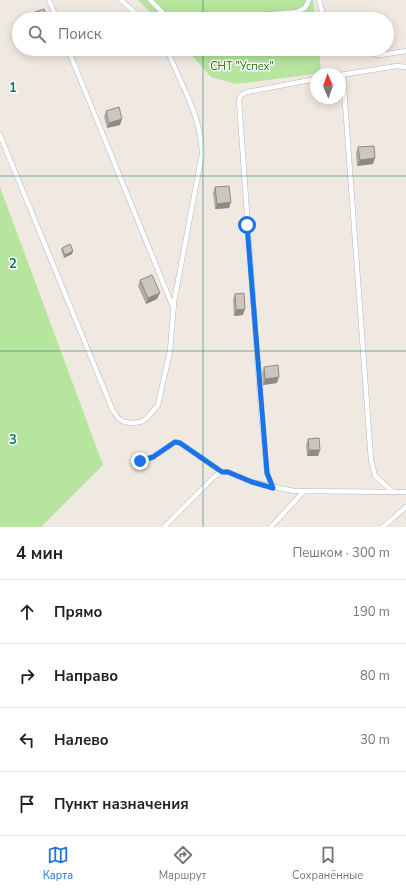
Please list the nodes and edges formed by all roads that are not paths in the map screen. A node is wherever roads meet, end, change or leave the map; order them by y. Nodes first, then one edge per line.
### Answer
1 (49, 0) edge
2 (121, 0) edge
3 (150, 0) edge
4 (309, 0) edge
5 (320, 0) edge
6 (54, 12) edge
7 (134, 12) edge
8 (163, 12) edge
9 (297, 12) edge
10 (322, 12) edge
11 (406, 51) edge
12 (394, 53) edge
13 (71, 56) edge
14 (170, 56) edge
15 (406, 68) edge
16 (346, 74) edge
17 (310, 80) edge
18 (344, 104) edge
19 (0, 135) edge
20 (173, 308) junction
21 (140, 461) dead end
22 (222, 472) junction
23 (273, 488) junction
24 (304, 491) junction
25 (392, 491) junction
26 (406, 492) edge
27 (406, 507) edge
28 (164, 527) edge
29 (271, 527) edge
30 (383, 527) edge

1 - 6 lane
2 - 7 lane
3 - 8 lane
4 - 9 lane
5 - 10 lane
11 - 12 lane
13 - 20 lane
14 - 20 lane
15 - 16 lane
17 - 23 lane
18 - 25 lane
19 - 20 lane
21 - 22 lane
22 - 23 lane
22 - 28 lane
23 - 24 lane
24 - 25 lane
24 - 29 lane
25 - 26 lane
27 - 30 lane

